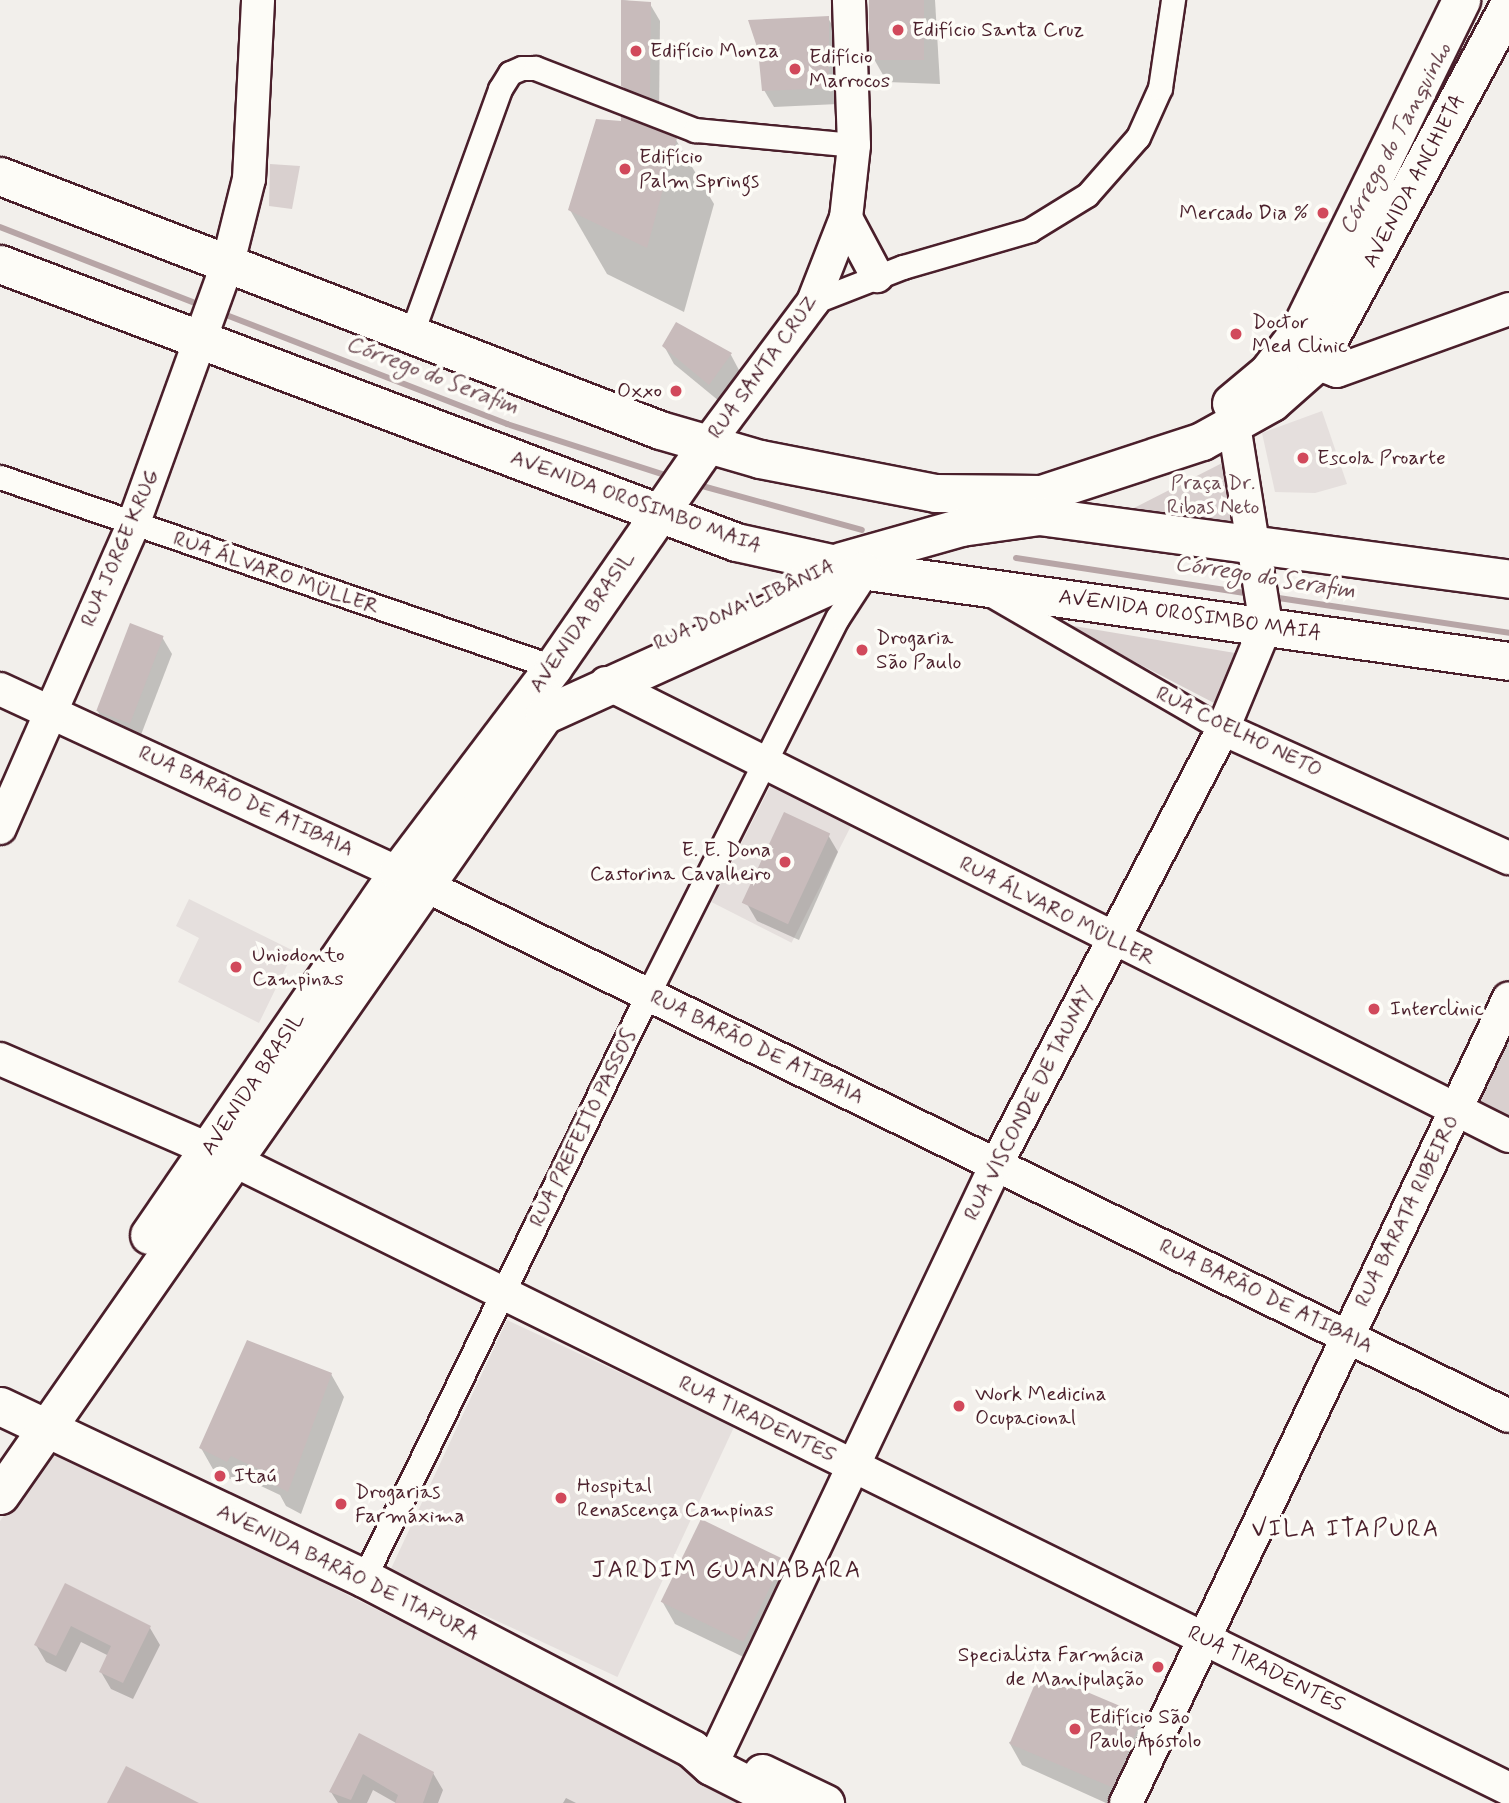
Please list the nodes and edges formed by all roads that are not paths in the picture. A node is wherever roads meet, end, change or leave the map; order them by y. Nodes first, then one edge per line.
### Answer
1 (258, 0) edge
2 (849, 0) edge
3 (1173, 0) edge
4 (1461, 0) edge
5 (1509, 4) edge
6 (854, 145) junction
7 (0, 176) edge
8 (845, 218) junction
9 (0, 264) edge
10 (225, 270) junction
11 (877, 276) junction
12 (814, 302) junction
13 (1509, 309) edge
14 (202, 332) junction
15 (411, 335) junction
16 (1317, 360) junction
17 (1234, 426) junction
18 (703, 449) junction
19 (0, 477) edge
20 (951, 505) junction
21 (661, 507) junction
22 (133, 525) junction
23 (1256, 554) junction
24 (854, 568) junction
25 (1509, 579) edge
26 (979, 588) junction
27 (1265, 616) junction
28 (1509, 661) edge
29 (553, 667) junction
30 (606, 683) junction
31 (0, 689) edge
32 (51, 710) junction
33 (544, 715) junction
34 (1223, 729) junction
35 (765, 762) junction
36 (0, 828) edge
37 (1509, 858) edge
38 (411, 878) junction
39 (1113, 940) junction
40 (648, 994) junction
41 (1509, 998) edge
42 (0, 1059) edge
43 (1456, 1109) junction
44 (1509, 1136) edge
45 (220, 1154) junction
46 (997, 1163) junction
47 (502, 1292) junction
48 (1347, 1336) junction
49 (1509, 1416) edge
50 (24, 1417) edge
51 (0, 1452) edge
52 (850, 1465) junction
53 (0, 1495) edge
54 (364, 1578) junction
55 (1202, 1638) junction
56 (707, 1756) junction
57 (1509, 1789) edge
58 (784, 1803) edge
59 (825, 1803) edge
60 (1126, 1803) edge

1 - 10 main road, RUA JORGE KRUG
2 - 6 main road, RUA SANTA CRUZ
3 - 11 street
4 - 20 main road, AVENIDA ANCHIETA
5 - 16 main road, AVENIDA ANCHIETA
6 - 8 main road, RUA SANTA CRUZ
6 - 15 street
7 - 10 main road
8 - 11 main road
8 - 12 main road, RUA SANTA CRUZ
9 - 14 main road, AVENIDA OROSIMBO MAIA
10 - 14 main road, RUA JORGE KRUG
10 - 15 main road
11 - 12 street
12 - 18 main road, RUA SANTA CRUZ
13 - 16 main road
14 - 21 main road, AVENIDA OROSIMBO MAIA
14 - 22 main road, RUA JORGE KRUG
15 - 18 main road
16 - 17 main road
17 - 20 main road
17 - 23 main road, RUA VISCONDE DE TAUNAY
18 - 20 main road
18 - 21 main road, RUA SANTA CRUZ
19 - 22 street, RUA ÁLVARO MÜLLER
20 - 23 main road
20 - 24 main road, RUA DONA LIBÂNIA
21 - 24 main road, AVENIDA OROSIMBO MAIA
21 - 29 main road, AVENIDA BRASIL
22 - 29 street, RUA ÁLVARO MÜLLER
22 - 32 main road, RUA JORGE KRUG
23 - 25 main road
23 - 27 main road, RUA VISCONDE DE TAUNAY
24 - 26 main road, AVENIDA OROSIMBO MAIA
24 - 30 main road, RUA DONA LIBÂNIA
24 - 33 main road, RUA DONA LIBÂNIA
24 - 35 street, RUA PREFEITO PASSOS
26 - 27 main road, AVENIDA OROSIMBO MAIA
26 - 34 street, RUA COELHO NETO
27 - 28 main road, AVENIDA OROSIMBO MAIA
27 - 34 main road, RUA VISCONDE DE TAUNAY
29 - 38 main road, AVENIDA BRASIL
30 - 33 main road, AVENIDA BRASIL
30 - 35 main road, RUA ÁLVARO MÜLLER
31 - 32 main road, RUA BARÃO DE ATIBAIA
32 - 36 main road, RUA JORGE KRUG
32 - 38 main road, RUA BARÃO DE ATIBAIA
33 - 38 main road, AVENIDA BRASIL
34 - 37 main road, RUA COELHO NETO
34 - 39 main road, RUA VISCONDE DE TAUNAY
35 - 39 main road, RUA ÁLVARO MÜLLER
35 - 40 street, RUA PREFEITO PASSOS
38 - 40 main road, RUA BARÃO DE ATIBAIA
38 - 45 main road, AVENIDA BRASIL
39 - 43 main road, RUA ÁLVARO MÜLLER
39 - 46 main road, RUA VISCONDE DE TAUNAY
40 - 46 main road, RUA BARÃO DE ATIBAIA
40 - 47 street, RUA PREFEITO PASSOS
41 - 43 main road, RUA BARATA RIBEIRO
42 - 45 main road, RUA TIRADENTES
43 - 44 main road, RUA ÁLVARO MÜLLER
43 - 48 main road, RUA BARATA RIBEIRO
45 - 47 main road, RUA TIRADENTES
45 - 50 main road, AVENIDA BRASIL
46 - 48 main road, RUA BARÃO DE ATIBAIA
46 - 52 main road, RUA VISCONDE DE TAUNAY
47 - 52 main road, RUA TIRADENTES
47 - 54 street, RUA PREFEITO PASSOS
48 - 49 main road, RUA BARÃO DE ATIBAIA
48 - 55 main road, RUA BARATA RIBEIRO
50 - 51 main road, AVENIDA BRASIL
50 - 53 main road, AVENIDA BRASIL
50 - 54 main road, AVENIDA BARÃO DE ITAPURA
52 - 55 main road, RUA TIRADENTES
52 - 56 main road, RUA VISCONDE DE TAUNAY
54 - 56 main road, AVENIDA BARÃO DE ITAPURA
55 - 57 main road, RUA TIRADENTES
55 - 60 main road, RUA BARATA RIBEIRO
56 - 58 main road, AVENIDA BARÃO DE ITAPURA
56 - 59 main road, AVENIDA BARÃO DE ITAPURA

